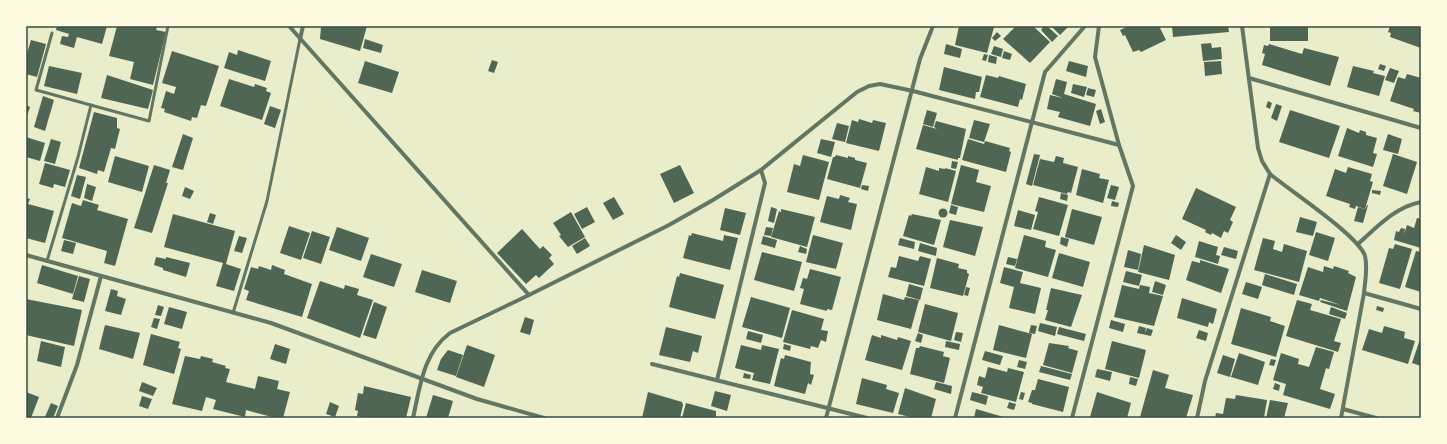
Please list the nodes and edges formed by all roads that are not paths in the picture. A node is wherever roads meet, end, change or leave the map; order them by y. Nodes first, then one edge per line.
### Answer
1 (168, 26) edge
2 (289, 26) edge
3 (303, 26) edge
4 (934, 26) edge
5 (1085, 26) edge
6 (1098, 26) edge
7 (1242, 26) edge
8 (52, 33) dead end
9 (300, 39) junction
10 (1249, 78) junction
11 (913, 91) junction
12 (91, 105) junction
13 (1032, 122) junction
14 (1421, 128) edge
15 (1119, 145) junction
16 (761, 170) junction
17 (1270, 174) junction
18 (1421, 202) edge
19 (1358, 244) junction
20 (26, 255) edge
21 (46, 261) junction
22 (101, 276) junction
23 (1364, 293) junction
24 (530, 295) junction
25 (1421, 309) edge
26 (233, 312) junction
27 (652, 364) dead end
28 (422, 380) junction
29 (717, 380) junction
30 (829, 408) junction
31 (1343, 409) junction
32 (57, 418) edge
33 (412, 418) edge
34 (544, 418) edge
35 (826, 418) edge
36 (867, 418) edge
37 (955, 418) edge
38 (1072, 418) edge
39 (1197, 418) edge
40 (1341, 418) edge
41 (1376, 418) edge

1 - 12 lane
2 - 9 street
3 - 9 street
4 - 11 street
5 - 13 street
6 - 15 street
7 - 10 street
8 - 12 lane
9 - 24 street
9 - 26 lane
10 - 14 street
10 - 17 street
11 - 13 street
11 - 16 street
11 - 30 street
12 - 21 lane
13 - 15 street
13 - 37 street
15 - 38 street
16 - 24 street
16 - 29 street
17 - 19 street
17 - 39 street
18 - 19 street
19 - 23 street
20 - 21 street
21 - 22 street
22 - 26 street
22 - 32 street
23 - 25 street
23 - 31 street
24 - 28 street
26 - 28 street
27 - 29 street
28 - 33 street
28 - 34 street
29 - 30 street
30 - 35 street
30 - 36 street
31 - 40 street
31 - 41 street

